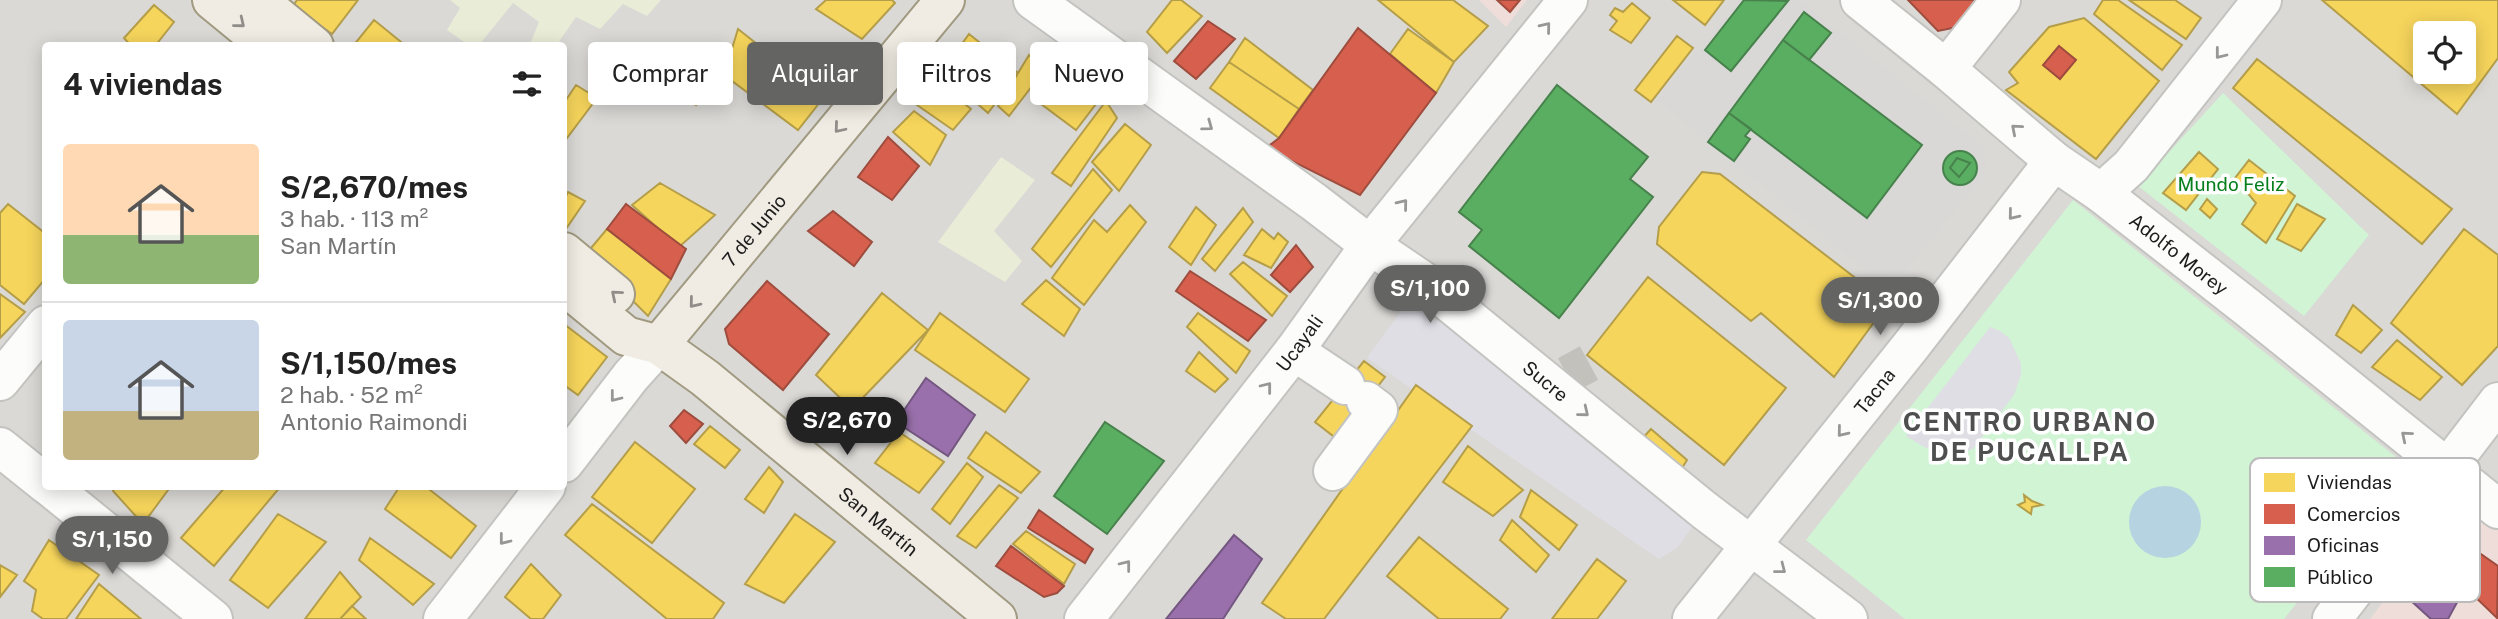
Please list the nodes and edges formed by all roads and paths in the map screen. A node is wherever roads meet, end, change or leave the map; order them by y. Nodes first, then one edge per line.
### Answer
1 (212, 0) edge
2 (258, 0) edge
3 (945, 0) edge
4 (1033, 0) edge
5 (1568, 0) edge
6 (1860, 0) edge
7 (2001, 0) edge
8 (2262, 0) edge
9 (286, 40) edge
10 (1946, 69) junction
11 (2054, 161) junction
12 (2101, 192) junction
13 (1370, 245) junction
14 (567, 254) edge
15 (567, 287) edge
16 (42, 330) edge
17 (659, 345) junction
18 (1294, 351) junction
19 (0, 381) edge
20 (2498, 402) edge
21 (0, 447) edge
22 (2433, 458) edge
23 (2455, 458) edge
24 (567, 459) edge
25 (1333, 471) dead end
26 (42, 481) edge
27 (53, 490) edge
28 (543, 490) edge
29 (2480, 495) edge
30 (2498, 509) edge
31 (1751, 546) junction
32 (2345, 602) edge
33 (213, 619) edge
34 (443, 619) edge
35 (997, 619) edge
36 (1084, 619) edge
37 (1692, 619) edge
38 (1849, 619) edge
39 (2332, 619) edge

1 -> 9 main road
2 - 9 main road
3 -> 17 main road, 7 de Junio
4 -> 13 street, Sucre
13 -> 5 street, Ucayali
6 - 10 street, Adolfo Morey
7 - 10 street
8 -> 12 street
11 -> 10 street, Adolfo Morey
11 - 12 street, Adolfo Morey
11 -> 31 street, Tacna
22 -> 12 street, Adolfo Morey
13 - 18 street, Ucayali
13 -> 31 street, Sucre
17 -> 14 main road, San Martín
15 - 17 main road, San Martín
16 - 19 street
17 -> 24 street, 7 de Junio
17 - 35 main road, San Martín
18 - 25 street
36 -> 18 street, Ucayali
20 - 23 street
21 - 26 street
27 - 33 street
28 -> 34 street
29 - 30 street, Adolfo Morey
31 - 37 street, Tacna
31 -> 38 street, Sucre
32 - 39 street

